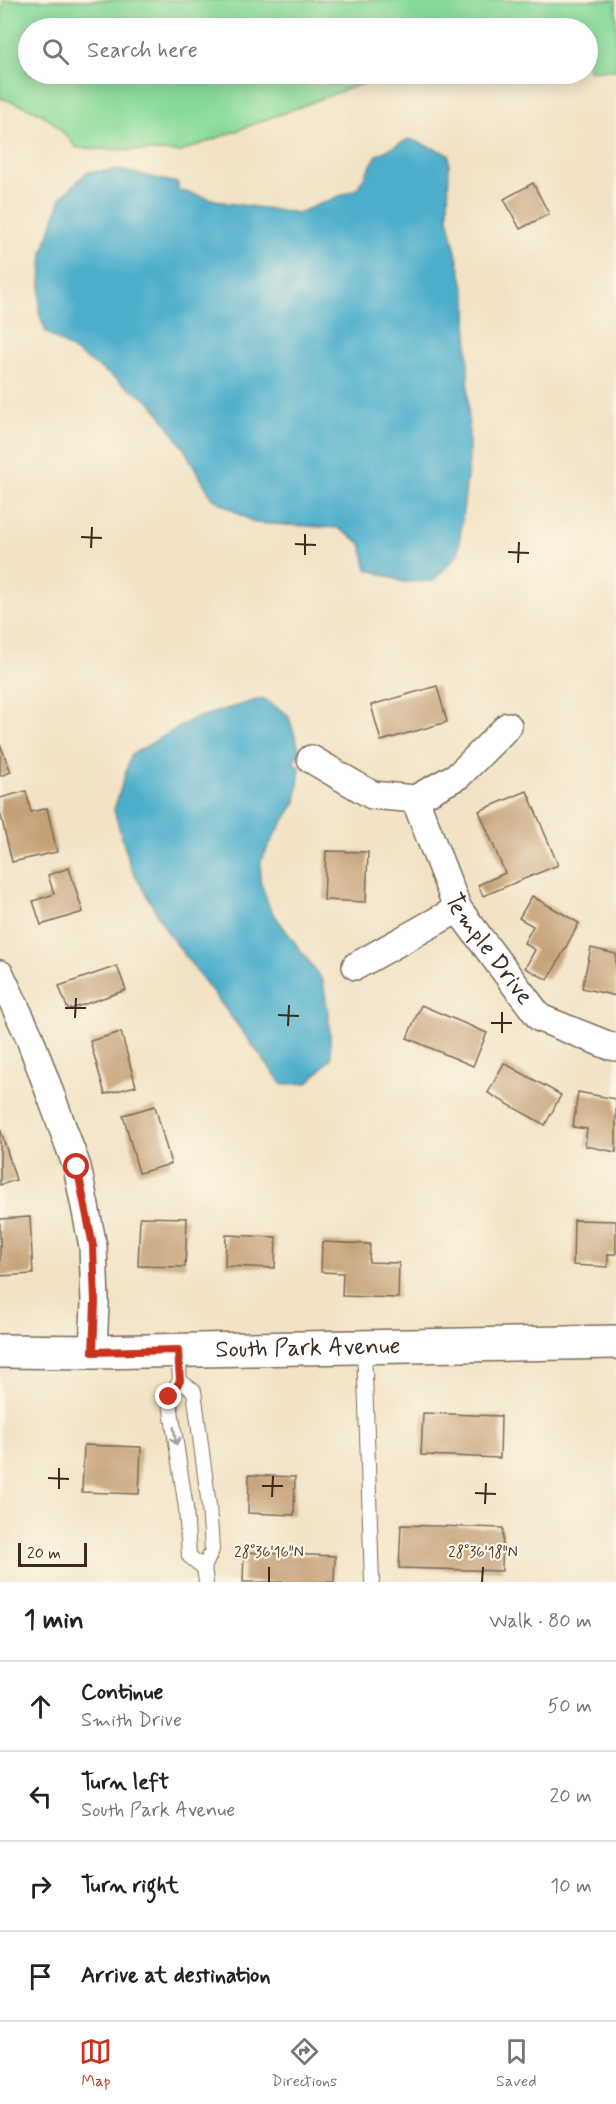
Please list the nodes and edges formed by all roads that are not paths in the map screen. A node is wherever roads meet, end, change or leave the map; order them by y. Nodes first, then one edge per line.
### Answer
1 (508, 726) dead end
2 (311, 759) dead end
3 (415, 799) junction
4 (458, 909) junction
5 (356, 966) dead end
6 (0, 976) edge
7 (616, 1047) edge
8 (616, 1342) edge
9 (364, 1347) junction
10 (0, 1351) edge
11 (93, 1352) junction
12 (179, 1365) junction
13 (209, 1506) junction
14 (186, 1508) junction
15 (205, 1575) edge
16 (372, 1582) edge

1 - 3 street
2 - 3 street
3 - 4 street, Temple Drive
4 - 5 street
4 - 7 street, Temple Drive
6 - 11 street
8 - 9 street, South Park Avenue
9 - 12 street, South Park Avenue
9 - 16 lane
10 - 11 street, South Park Avenue
11 - 12 street, South Park Avenue
12 - 13 lane
12 -> 14 lane
13 - 14 lane
13 - 15 lane
14 - 15 lane

